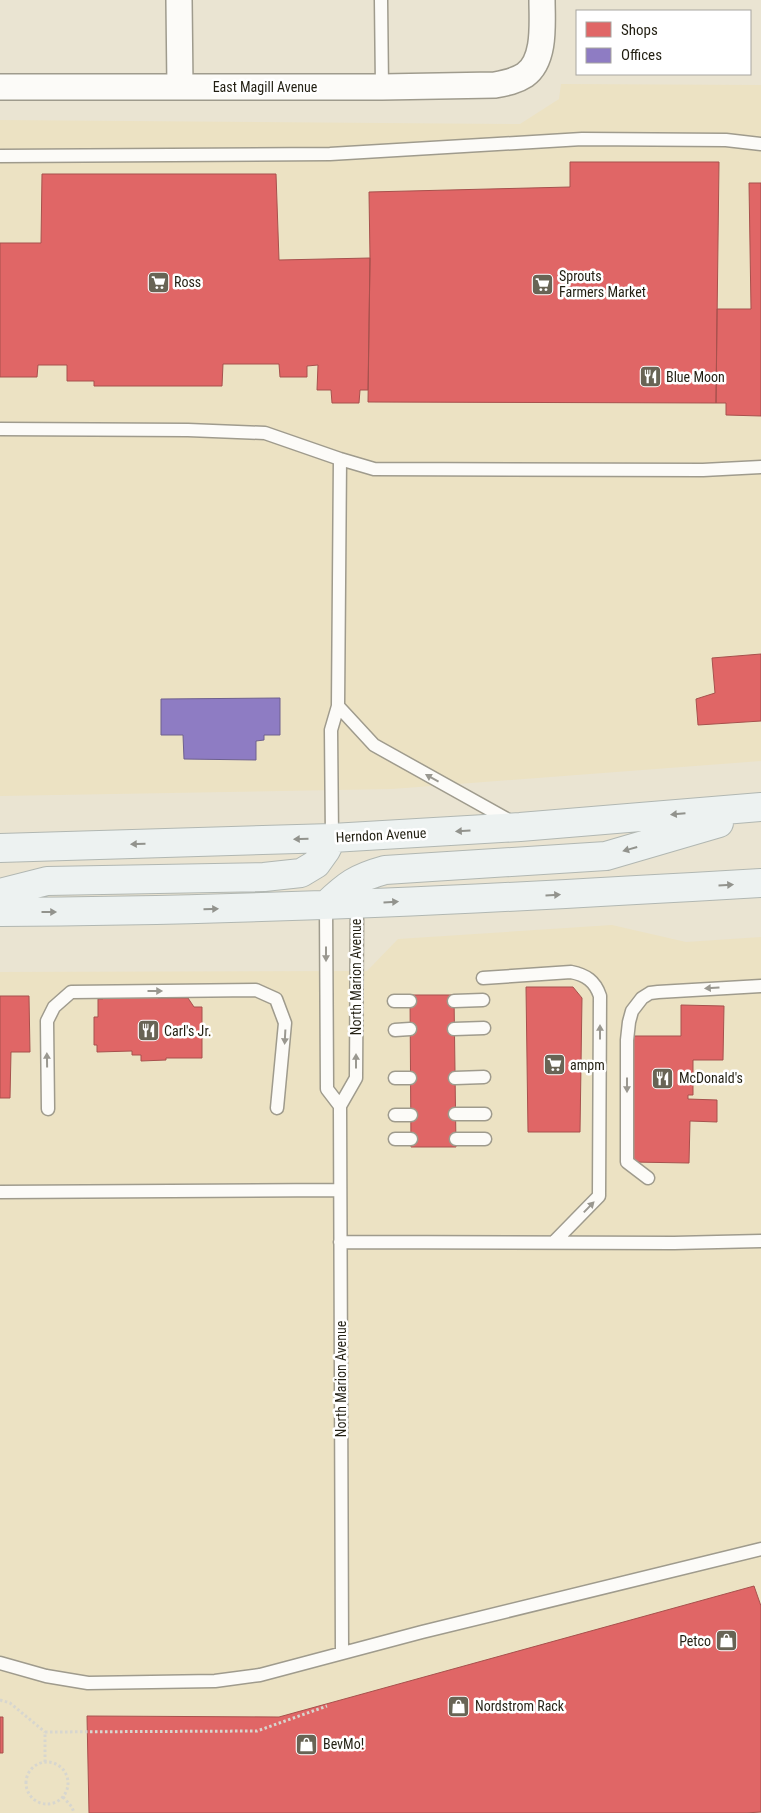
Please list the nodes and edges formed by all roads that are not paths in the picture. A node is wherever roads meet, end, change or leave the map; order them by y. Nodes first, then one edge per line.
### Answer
1 (179, 0) edge
2 (381, 0) edge
3 (542, 0) edge
4 (0, 87) edge
5 (180, 87) junction
6 (382, 87) junction
7 (761, 144) edge
8 (0, 156) edge
9 (0, 429) edge
10 (340, 459) junction
11 (761, 468) edge
12 (338, 706) junction
13 (761, 809) edge
14 (520, 827) junction
15 (332, 838) junction
16 (0, 848) edge
17 (761, 883) edge
18 (0, 893) edge
19 (356, 904) junction
20 (326, 906) junction
21 (0, 912) edge
22 (483, 978) dead end
23 (761, 986) edge
24 (454, 1000) dead end
25 (483, 1000) dead end
26 (394, 1001) dead end
27 (410, 1001) dead end
28 (484, 1028) dead end
29 (410, 1029) dead end
30 (454, 1029) dead end
31 (394, 1030) dead end
32 (484, 1077) dead end
33 (395, 1078) dead end
34 (410, 1078) dead end
35 (455, 1078) dead end
36 (340, 1106) junction
37 (277, 1108) dead end
38 (48, 1109) dead end
39 (455, 1114) dead end
40 (485, 1114) dead end
41 (395, 1115) dead end
42 (411, 1115) dead end
43 (395, 1139) dead end
44 (411, 1139) dead end
45 (456, 1139) dead end
46 (485, 1139) dead end
47 (648, 1178) dead end
48 (340, 1190) junction
49 (0, 1192) edge
50 (761, 1240) edge
51 (340, 1242) junction
52 (554, 1242) junction
53 (761, 1549) edge
54 (342, 1652) junction
55 (0, 1663) edge

1 - 5 street
2 - 6 lane
3 - 6 street, East Magill Avenue
4 - 5 street, East Magill Avenue
5 - 6 street, East Magill Avenue
7 - 8 lane
9 - 10 lane
10 - 11 lane
10 - 12 lane
14 -> 12 lane
12 - 15 lane
13 -> 14 main road, Herndon Avenue
13 -> 20 main road
14 -> 15 main road, Herndon Avenue
15 -> 16 main road, Herndon Avenue
15 - 18 main road
19 -> 17 main road
19 - 20 main road
36 -> 19 lane, North Marion Avenue
21 -> 20 main road
20 -> 36 lane
52 -> 22 lane
23 -> 47 lane
24 - 25 lane
26 - 27 lane
28 - 30 lane
29 - 31 lane
32 - 35 lane
33 - 34 lane
36 - 48 lane, North Marion Avenue
38 -> 37 lane
39 - 40 lane
41 - 42 lane
43 - 44 lane
45 - 46 lane
48 - 49 lane
48 - 51 lane, North Marion Avenue
50 - 52 lane
51 - 52 lane
51 - 54 lane, North Marion Avenue
53 - 54 lane
54 - 55 lane

